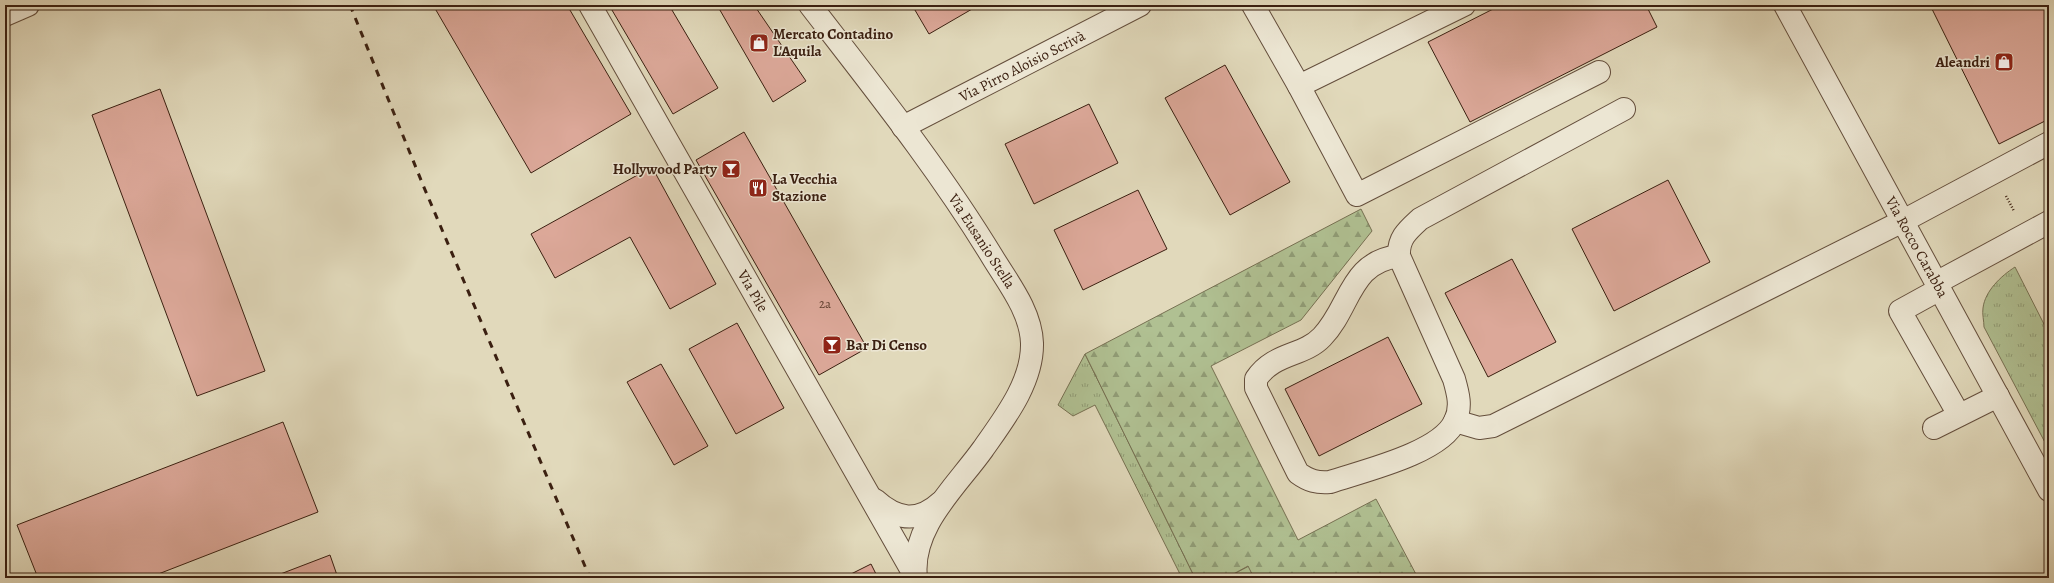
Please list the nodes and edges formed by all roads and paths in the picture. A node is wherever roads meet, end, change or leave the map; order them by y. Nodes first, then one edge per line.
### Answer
1 (28, 5) edge
2 (590, 5) edge
3 (810, 5) edge
4 (1253, 5) edge
5 (1464, 5) edge
6 (1786, 6) edge
7 (1132, 7) edge
8 (5, 15) edge
9 (1599, 72) dead end
10 (1299, 86) junction
11 (1624, 109) dead end
12 (903, 127) junction
13 (2049, 143) edge
14 (1993, 173) junction
15 (1903, 221) junction
16 (2049, 222) edge
17 (2026, 234) junction
18 (1400, 256) junction
19 (1938, 286) junction
20 (1998, 396) junction
21 (1959, 415) junction
22 (1455, 421) junction
23 (1934, 428) dead end
24 (2049, 490) edge
25 (867, 492) junction
26 (948, 495) junction
27 (916, 578) edge

1 - 8 street
2 - 25 street, Via Pile
3 - 12 street, Via Eusanio Stella
4 - 10 street
5 - 10 street
6 - 15 street, Via Rocco Carabba
7 - 12 street, Via Pirro Aloisio Scrivà
9 - 10 street
11 - 18 street
12 - 26 street, Via Eusanio Stella
13 - 14 street
14 - 15 street
14 - 17 path
15 - 19 street, Via Rocco Carabba
15 - 22 street
16 - 17 street
17 - 19 street
18 - 22 street
18 - 22 street
19 - 20 street, Via Rocco Carabba
19 - 21 street
20 - 21 street
20 - 24 street, Via Rocco Carabba
21 - 23 street
25 - 26 street, Via Eusanio Stella
25 - 27 street, Via Pile
26 - 27 street, Via Eusanio Stella

